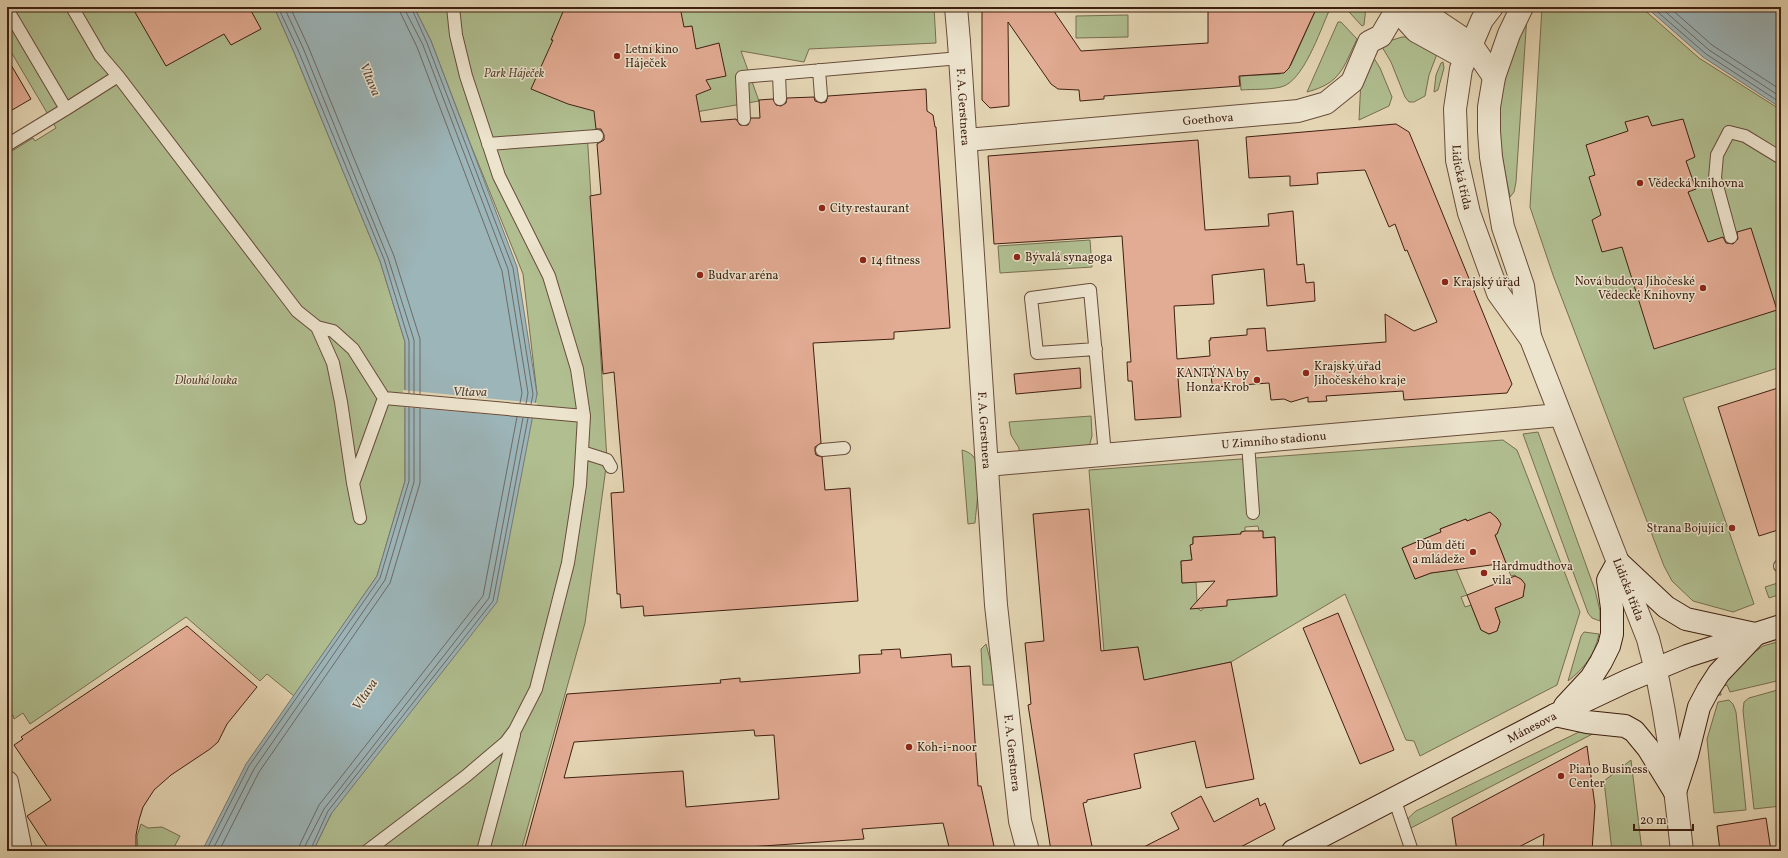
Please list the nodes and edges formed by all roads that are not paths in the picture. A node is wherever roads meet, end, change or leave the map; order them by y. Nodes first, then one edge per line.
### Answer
1 (72, 7) edge
2 (453, 7) edge
3 (956, 7) edge
4 (1398, 7) edge
5 (1405, 7) edge
6 (1492, 7) edge
7 (1522, 7) edge
8 (7, 8) edge
9 (959, 50) junction
10 (1468, 51) junction
11 (819, 70) junction
12 (780, 74) junction
13 (118, 76) junction
14 (1494, 77) junction
15 (821, 96) dead end
16 (780, 99) dead end
17 (66, 109) junction
18 (744, 119) dead end
19 (597, 136) dead end
20 (966, 140) junction
21 (488, 144) junction
22 (7, 145) edge
23 (1781, 158) edge
24 (1731, 237) dead end
25 (317, 327) junction
26 (1531, 339) junction
27 (1096, 349) junction
28 (388, 398) junction
29 (1560, 415) junction
30 (580, 416) junction
31 (1248, 443) junction
32 (844, 448) dead end
33 (822, 450) dead end
34 (582, 452) junction
35 (1105, 455) junction
36 (987, 466) junction
37 (611, 467) dead end
38 (353, 483) junction
39 (1253, 513) dead end
40 (360, 518) dead end
41 (1618, 562) junction
42 (1781, 626) edge
43 (1756, 634) junction
44 (1656, 668) junction
45 (1555, 715) junction
46 (515, 730) junction
47 (7, 782) edge
48 (1675, 792) junction
49 (1394, 798) junction
50 (21, 851) edge
51 (367, 851) edge
52 (483, 851) edge
53 (1028, 851) edge
54 (1293, 851) edge
55 (1412, 851) edge
56 (1682, 851) edge

1 - 13 lane
2 - 21 lane
3 - 9 street, F. A. Gerstnera
4 - 10 street
4 - 20 street, Goethova
5 - 10 street
6 - 10 street, Lidická třída
7 - 14 street, Lidická třída
8 - 17 lane
9 - 11 lane
9 - 20 street, F. A. Gerstnera
10 - 14 street
10 - 26 street, Lidická třída
11 - 12 lane
11 - 15 lane
12 - 16 lane
12 - 18 lane
13 - 17 lane
13 - 25 lane
14 - 26 street, Lidická třída
17 - 22 lane
19 - 21 lane
20 - 36 street, F. A. Gerstnera
21 - 30 lane
23 - 24 lane
25 - 28 lane
25 - 38 lane
26 - 29 street, Lidická třída
27 - 27 lane
27 - 35 lane
28 - 30 lane
28 - 38 lane
29 - 31 street, U Zimního stadionu
29 - 41 street, Lidická třída
30 - 34 lane
31 - 35 street, U Zimního stadionu
31 - 39 lane
32 - 33 lane
34 - 37 lane
34 - 46 lane
35 - 36 street, U Zimního stadionu
36 - 53 street, F. A. Gerstnera
38 - 40 lane
41 - 43 street
41 - 44 street, Lidická třída
41 - 45 street
42 - 43 street, Mánesova
43 - 44 street, Mánesova
43 - 48 street
44 - 45 street, Mánesova
44 - 48 street, Lidická třída
45 - 48 street
45 - 49 street, Mánesova
46 - 51 lane
46 - 52 lane
47 - 50 street
48 - 56 street, Lidická třída
49 - 54 street, Mánesova
49 - 55 lane

